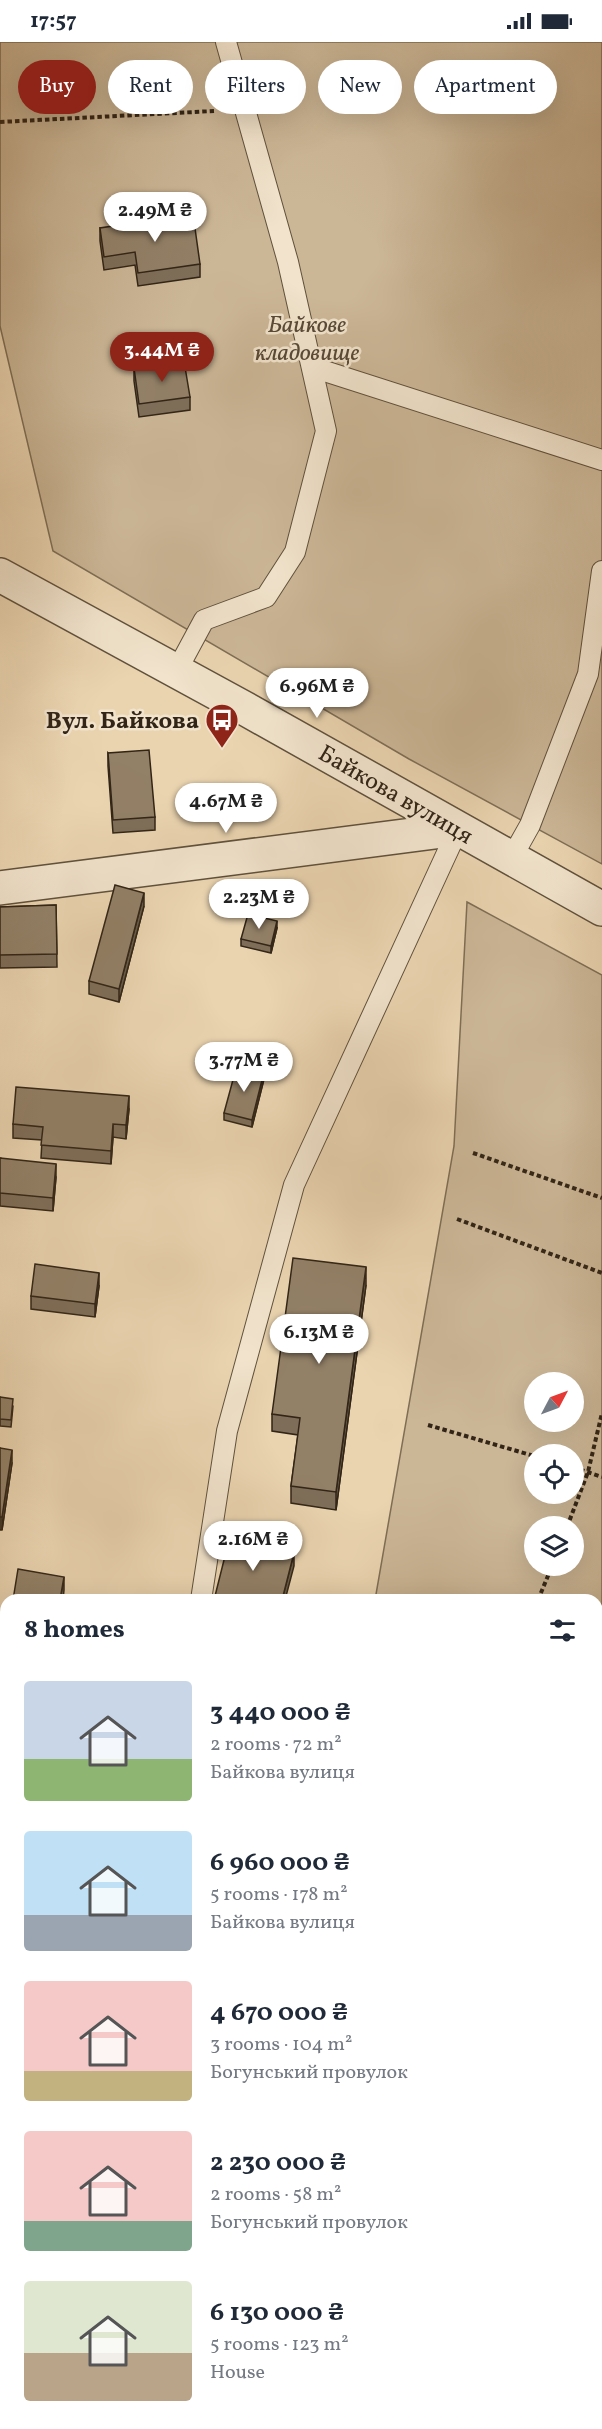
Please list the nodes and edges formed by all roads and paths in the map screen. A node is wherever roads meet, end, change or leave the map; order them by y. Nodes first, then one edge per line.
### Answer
1 (226, 42) edge
2 (231, 60) edge
3 (205, 111) edge
4 (246, 114) edge
5 (0, 122) edge
6 (312, 367) junction
7 (602, 460) edge
8 (602, 571) edge
9 (2, 579) edge
10 (176, 672) junction
11 (458, 830) junction
12 (511, 859) junction
13 (0, 888) edge
14 (602, 909) edge
15 (473, 1153) dead end
16 (602, 1198) edge
17 (457, 1219) dead end
18 (602, 1273) edge
19 (602, 1413) edge
20 (428, 1425) dead end
21 (524, 1453) edge
22 (584, 1471) edge
23 (588, 1472) junction
24 (602, 1477) edge
25 (571, 1516) edge
26 (548, 1576) edge
27 (202, 1594) edge
28 (540, 1594) edge

1 - 2 lane
3 - 5 path
4 - 6 lane
6 - 7 lane
6 - 10 lane
8 - 12 lane
9 - 10 street, Байкова вулиця
10 - 11 street, Байкова вулиця
11 - 12 street, Байкова вулиця
11 - 13 street
11 - 27 lane
12 - 14 street, Байкова вулиця
15 - 16 path
17 - 18 path
19 - 23 path
20 - 21 path
22 - 23 path
23 - 24 path
23 - 25 path
26 - 28 path

